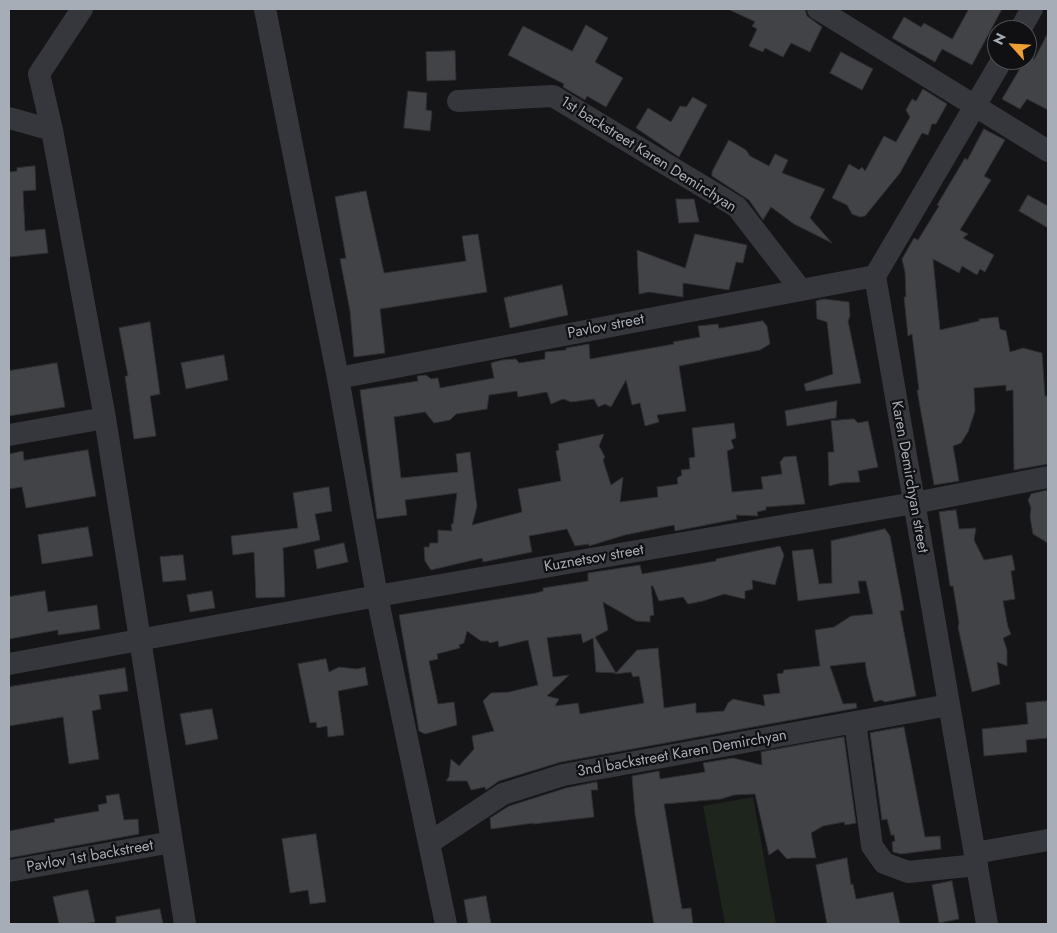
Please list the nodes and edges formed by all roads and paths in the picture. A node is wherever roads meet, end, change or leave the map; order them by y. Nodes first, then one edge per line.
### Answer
1 (82, 9) edge
2 (265, 9) edge
3 (818, 9) edge
4 (1032, 9) edge
5 (1026, 20) edge
6 (996, 70) edge
7 (458, 101) dead end
8 (975, 105) junction
9 (9, 118) edge
10 (52, 130) junction
11 (1048, 151) edge
12 (874, 276) junction
13 (801, 290) junction
14 (338, 378) junction
15 (105, 418) junction
16 (9, 435) edge
17 (1048, 477) edge
18 (914, 503) junction
19 (377, 596) junction
20 (140, 639) junction
21 (9, 664) edge
22 (949, 705) junction
23 (855, 722) junction
24 (1048, 840) edge
25 (172, 842) junction
26 (429, 843) junction
27 (976, 859) junction
28 (9, 871) edge
29 (186, 924) edge
30 (446, 924) edge
31 (987, 924) edge

1 - 10 street
2 - 14 street
3 - 8 street
4 - 5 street
6 - 8 street
7 - 13 street, 1st backstreet Karen Demirchyan
8 - 11 street
8 - 12 street
9 - 10 street
10 - 15 street
12 - 13 street, Pavlov street
12 - 18 street, Karen Demirchyan street
13 - 14 street, Pavlov street
14 - 19 street
15 - 16 street
15 - 20 street
17 - 18 street, Kuznetsov street
18 - 19 street, Kuznetsov street
18 - 22 street, Karen Demirchyan street
19 - 20 street, Kuznetsov street
19 - 26 street
20 - 21 street, Kuznetsov street
20 - 25 street
22 - 23 street, 3nd backstreet Karen Demirchyan
22 - 27 street, Karen Demirchyan street
23 - 26 street, 3nd backstreet Karen Demirchyan
23 - 27 street
24 - 27 street
25 - 28 street, Pavlov 1st backstreet
25 - 29 street
26 - 30 street
27 - 31 street, Karen Demirchyan street

